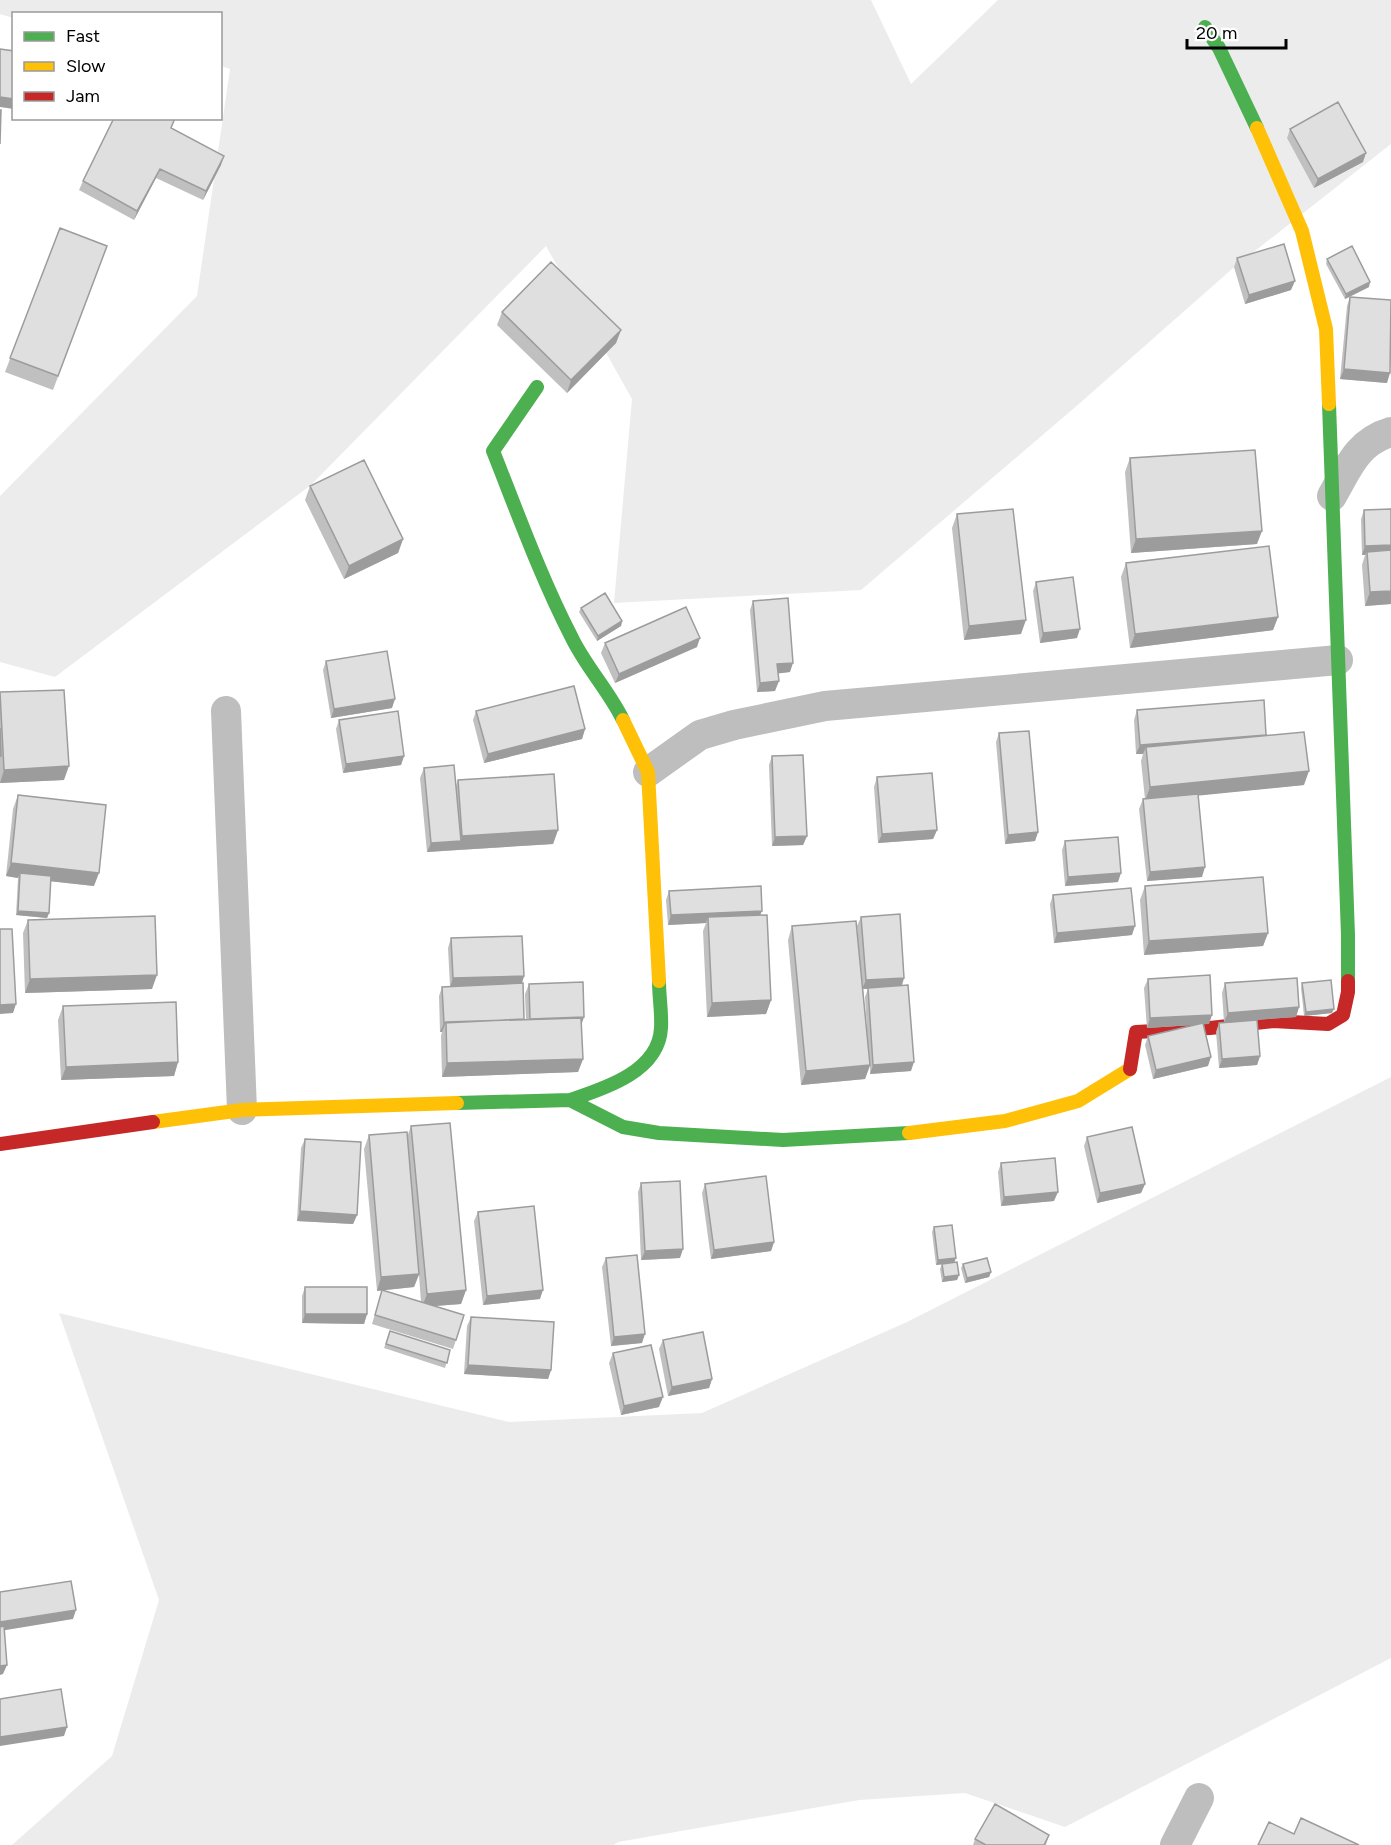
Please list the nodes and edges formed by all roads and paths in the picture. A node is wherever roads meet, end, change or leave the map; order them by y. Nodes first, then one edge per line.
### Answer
1 (1205, 27) dead end
2 (537, 387) dead end
3 (1391, 432) edge
4 (1332, 496) junction
5 (1338, 660) junction
6 (226, 711) dead end
7 (648, 772) junction
8 (570, 1100) junction
9 (242, 1110) junction
10 (0, 1144) edge
11 (1199, 1797) dead end
12 (1175, 1845) edge

1 - 4 street
2 - 7 street
3 - 4 street
4 - 5 street
5 - 7 street
5 - 8 street
6 - 9 street
7 - 8 street
8 - 9 street
9 - 10 street
11 - 12 street

